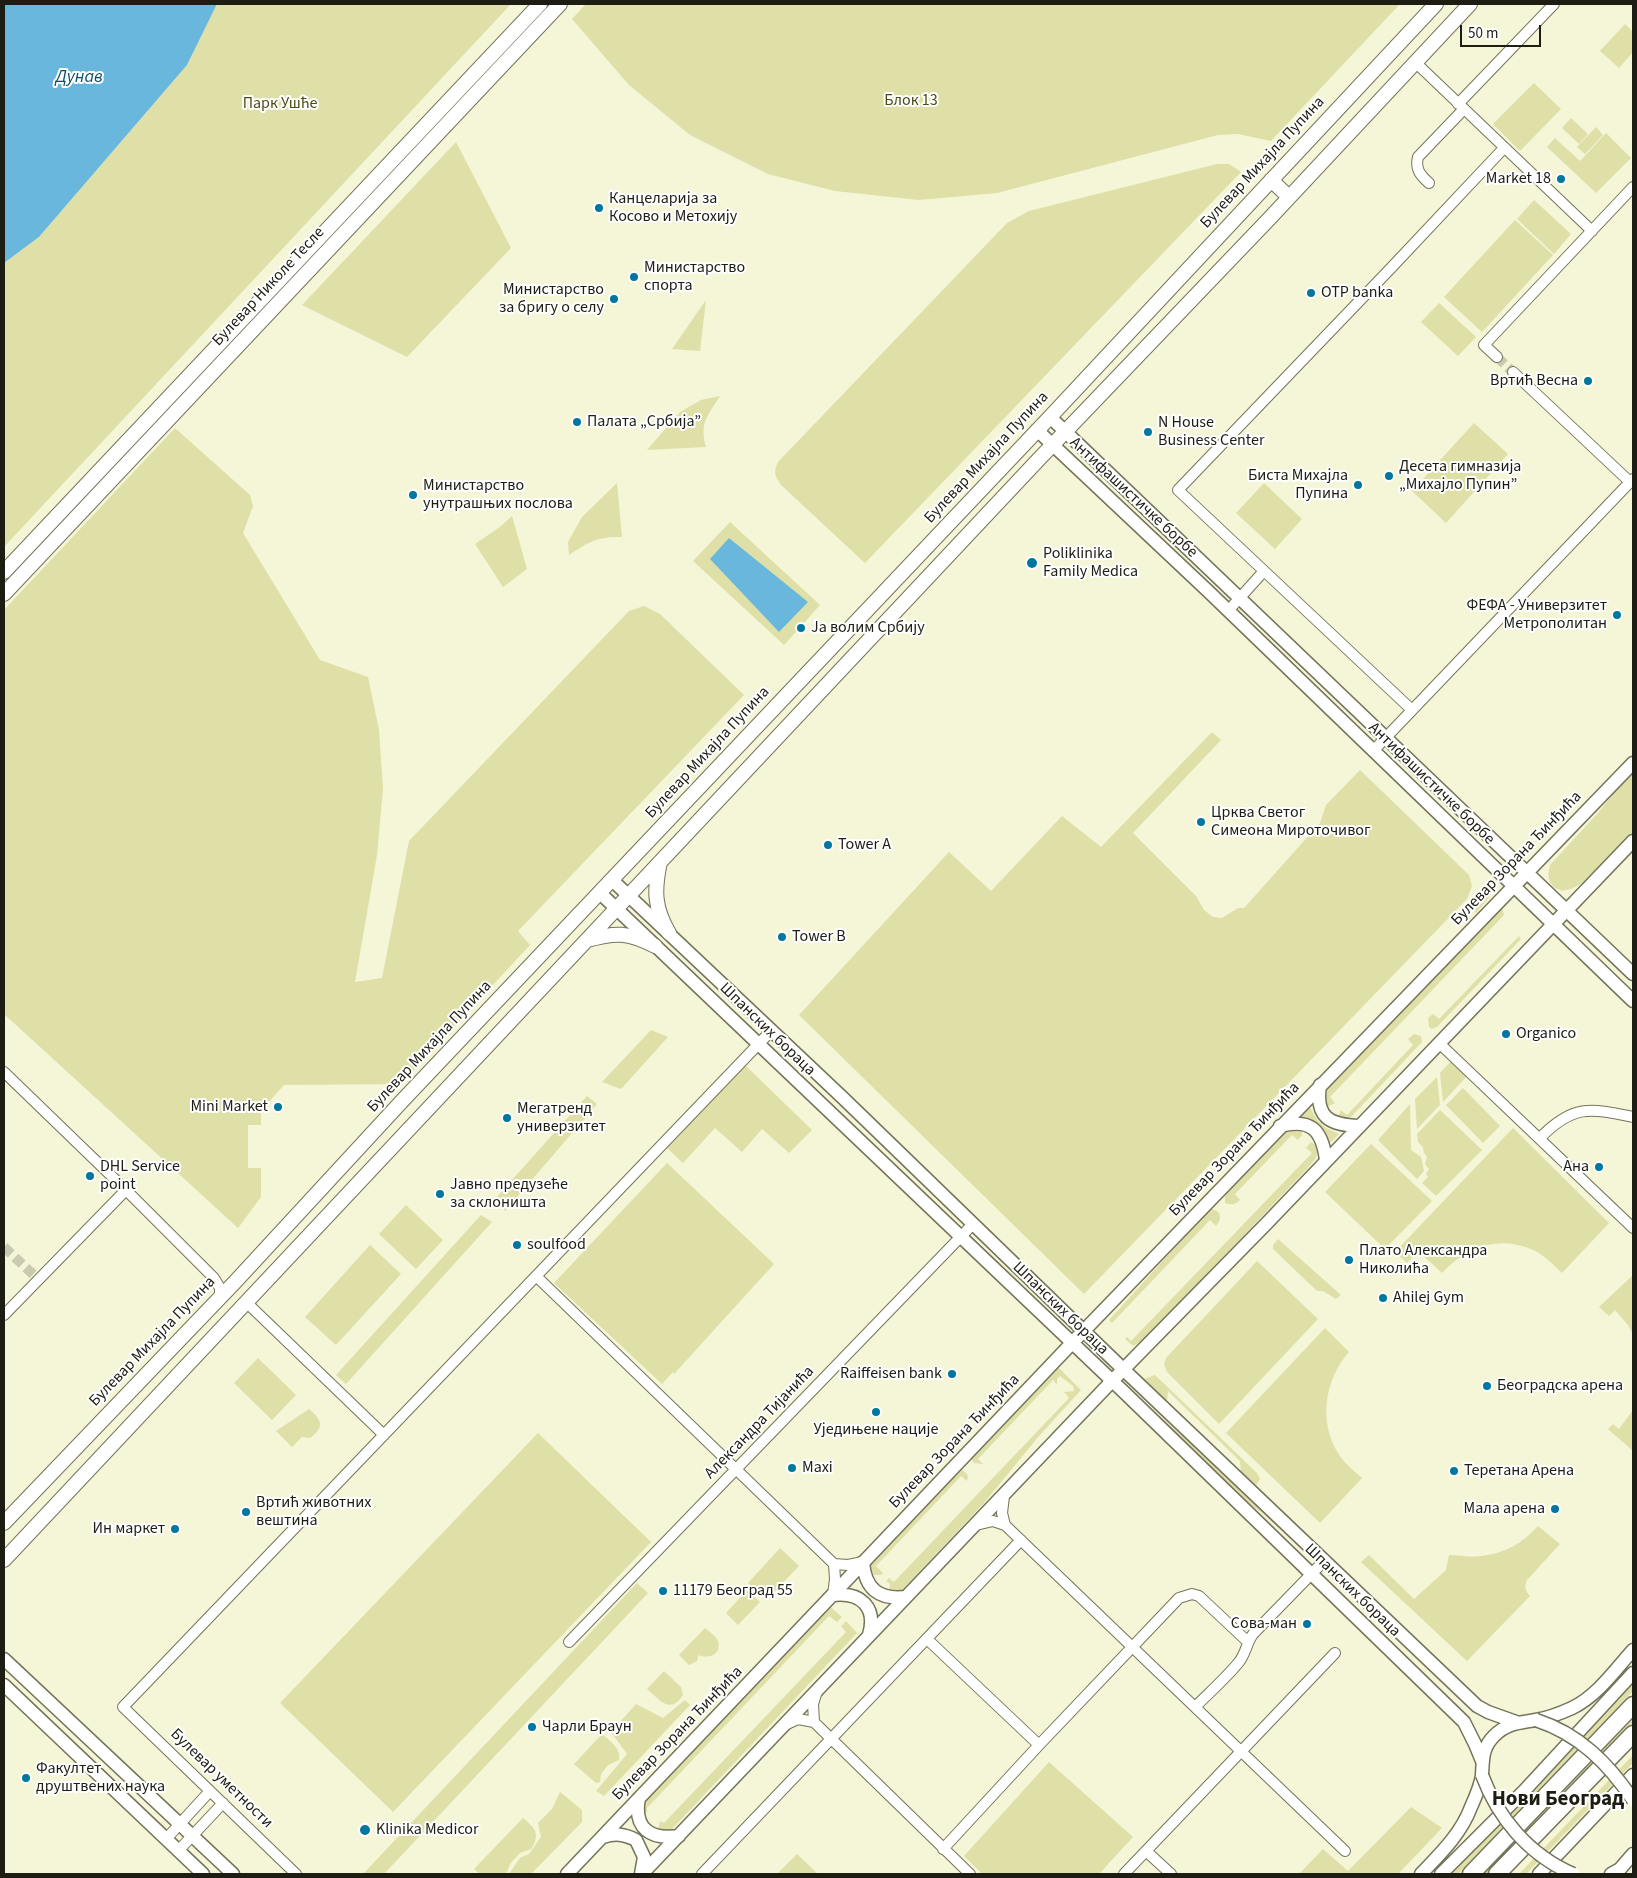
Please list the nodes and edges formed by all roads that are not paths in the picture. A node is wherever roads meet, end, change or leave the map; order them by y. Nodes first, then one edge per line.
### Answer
1 (540, 4) edge
2 (560, 4) edge
3 (1436, 4) edge
4 (1470, 4) edge
5 (1554, 4) edge
6 (1415, 62) junction
7 (1461, 106) junction
8 (1504, 148) junction
9 (1271, 180) junction
10 (1429, 184) dead end
11 (1633, 188) edge
12 (1289, 197) junction
13 (1592, 231) junction
14 (1497, 357) tunnel mouth
15 (1513, 372) tunnel mouth
16 (1050, 417) junction
17 (1037, 430) junction
18 (1065, 431) junction
19 (1052, 444) junction
20 (1632, 480) edge
21 (1264, 571) junction
22 (4, 572) edge
23 (4, 594) edge
24 (1240, 598) junction
25 (1228, 611) junction
26 (829, 650) junction
27 (846, 664) junction
28 (1412, 710) junction
29 (1386, 738) junction
30 (1374, 751) junction
31 (1633, 763) edge
32 (1633, 841) edge
33 (661, 861) junction
34 (1527, 873) junction
35 (612, 880) junction
36 (1514, 887) junction
37 (600, 893) junction
38 (628, 895) junction
39 (616, 909) junction
40 (1567, 910) junction
41 (1553, 924) junction
42 (669, 933) junction
43 (586, 940) junction
44 (655, 946) junction
45 (1633, 974) edge
46 (1633, 1001) edge
47 (771, 1031) junction
48 (1439, 1043) junction
49 (758, 1044) junction
50 (4, 1072) edge
51 (1320, 1085) junction
52 (1633, 1117) edge
53 (1280, 1126) junction
54 (1359, 1126) junction
55 (1540, 1138) junction
56 (1326, 1160) junction
57 (126, 1190) junction
58 (973, 1224) junction
59 (1633, 1228) edge
60 (960, 1237) junction
61 (536, 1276) junction
62 (214, 1278) junction
63 (235, 1282) junction
64 (220, 1298) junction
65 (246, 1302) junction
66 (4, 1315) edge
67 (1084, 1330) junction
68 (1072, 1343) junction
69 (1124, 1370) junction
70 (1112, 1381) junction
71 (384, 1435) junction
72 (736, 1469) junction
73 (1004, 1496) junction
74 (4, 1523) edge
75 (976, 1525) junction
76 (1005, 1525) junction
77 (1021, 1540) junction
78 (4, 1560) edge
79 (1325, 1560) junction
80 (863, 1562) junction
81 (834, 1564) junction
82 (1312, 1575) junction
83 (833, 1595) junction
84 (906, 1597) junction
85 (869, 1636) junction
86 (927, 1639) junction
87 (569, 1642) dead end
88 (1248, 1642) junction
89 (1133, 1648) junction
90 (1633, 1650) edge
91 (1335, 1654) dead end
92 (4, 1659) edge
93 (1633, 1673) edge
94 (4, 1685) edge
95 (818, 1691) junction
96 (1633, 1705) edge
97 (1196, 1707) junction
98 (1536, 1720) junction
99 (814, 1722) junction
100 (1516, 1722) junction
101 (785, 1724) junction
102 (1633, 1734) edge
103 (832, 1739) junction
104 (1039, 1745) junction
105 (1242, 1751) junction
106 (1482, 1762) junction
107 (1482, 1775) junction
108 (1633, 1775) edge
109 (210, 1791) junction
110 (640, 1798) junction
111 (1633, 1800) edge
112 (223, 1803) junction
113 (180, 1824) junction
114 (193, 1836) junction
115 (679, 1836) junction
116 (603, 1837) junction
117 (166, 1839) junction
118 (943, 1849) junction
119 (178, 1851) junction
120 (1146, 1851) junction
121 (1345, 1851) dead end
122 (1633, 1854) edge
123 (203, 1874) edge
124 (233, 1874) edge
125 (296, 1874) edge
126 (567, 1874) edge
127 (642, 1874) edge
128 (702, 1874) edge
129 (970, 1874) edge
130 (1124, 1874) edge
131 (1171, 1874) edge
132 (1421, 1874) edge
133 (1440, 1874) edge
134 (1471, 1874) edge
135 (1497, 1874) edge
136 (1539, 1874) edge
137 (1573, 1874) edge
138 (1612, 1874) edge

1 - 22 main road, Булевар Николе Тесле
2 - 23 main road, Булевар Николе Тесле
3 - 9 main road, Булевар Михајла Пупина
4 - 6 main road
5 - 7 street
6 - 7 street
6 - 12 main road
7 - 8 street
7 - 10 street
8 - 13 street
8 - 21 street
9 - 12 main road
9 - 16 main road, Булевар Михајла Пупина
11 - 13 street
12 - 18 main road
13 - 14 street
15 - 20 street
16 - 17 main road, Булевар Михајла Пупина
16 - 18 street, Антифашистичке борбе
17 - 19 street, Антифашистичке борбе
17 - 26 main road, Булевар Михајла Пупина
18 - 19 main road
18 - 24 street, Антифашистичке борбе
19 - 25 street, Антифашистичке борбе
19 - 27 main road
20 - 28 street
21 - 24 street
21 - 28 street
24 - 25 street
24 - 29 street, Антифашистичке борбе
25 - 30 street, Антифашистичке борбе
26 - 27 main road
26 - 35 main road, Булевар Михајла Пупина
27 - 33 main road
28 - 29 street
29 - 30 street
29 - 34 street, Антифашистичке борбе
30 - 36 street, Антифашистичке борбе
31 - 34 street, Булевар Зорана Ђинђића
32 - 40 street
33 - 38 main road
33 - 42 main road
34 - 36 street, Булевар Зорана Ђинђића
34 - 40 street, Антифашистичке борбе
35 - 37 main road, Булевар Михајла Пупина
35 - 38 street, Шпанских бораца
36 - 41 street, Антифашистичке борбе
36 - 51 street, Булевар Зорана Ђинђића
37 - 39 street, Шпанских бораца
37 - 63 main road, Булевар Михајла Пупина
38 - 39 main road
38 - 42 street, Шпанских бораца
39 - 43 main road
39 - 44 street, Шпанских бораца
40 - 41 street
40 - 45 street, Антифашистичке борбе
41 - 46 street, Антифашистичке борбе
41 - 48 street
42 - 47 street, Шпанских бораца
43 - 44 main road
43 - 65 main road
44 - 49 street, Шпанских бораца
47 - 49 street
47 - 58 street, Шпанских бораца
48 - 54 street
48 - 55 street
49 - 60 street, Шпанских бораца
49 - 61 street
50 - 57 street
51 - 53 street, Булевар Зорана Ђинђића
51 - 54 street
52 - 55 street
53 - 56 street
53 - 67 street, Булевар Зорана Ђинђића
54 - 56 street
55 - 59 street
56 - 69 street
57 - 62 street
57 - 66 street
58 - 60 street, Александра Тијанића
58 - 67 street, Шпанских бораца
60 - 68 street, Шпанских бораца
60 - 72 street, Александра Тијанића
61 - 71 street
61 - 72 street
62 - 63 street
62 - 64 street
63 - 64 main road, Булевар Михајла Пупина
64 - 74 main road, Булевар Михајла Пупина
65 - 71 street
65 - 78 main road
67 - 68 street, Булевар Зорана Ђинђића
67 - 69 street, Шпанских бораца
68 - 70 street, Шпанских бораца
68 - 80 street, Булевар Зорана Ђинђића
69 - 70 street
69 - 79 street, Шпанских бораца
70 - 73 street
70 - 82 street, Шпанских бораца
71 - 109 street, Булевар уметности
72 - 81 street
72 - 87 street, Александра Тијанића
73 - 75 street
73 - 76 street
75 - 76 street
75 - 84 street
76 - 77 street
77 - 86 street
77 - 89 street
79 - 82 street
79 - 100 street, Шпанских бораца
80 - 81 street
80 - 83 street, Булевар Зорана Ђинђића
80 - 84 street
81 - 83 street
82 - 88 street
82 - 106 street, Шпанских бораца
83 - 85 street
83 - 110 street, Булевар Зорана Ђинђића
84 - 85 street
85 - 95 street
86 - 103 street
86 - 104 street
88 - 89 street
88 - 97 street
89 - 97 street
89 - 104 street
90 - 98 street
91 - 105 street
92 - 113 street
93 - 133 street
94 - 117 street
95 - 99 street
95 - 101 street
96 - 134 highway
97 - 105 street
98 - 100 street
98 - 111 street, bridge
99 - 101 street
99 - 103 street
100 - 106 street
101 - 115 street
102 - 135 highway
103 - 118 street
103 - 128 street
104 - 118 street
105 - 120 street
105 - 121 street
106 - 107 street
107 - 132 street
107 - 137 street, bridge
108 - 136 street
109 - 112 street, Булевар уметности
109 - 113 street
110 - 115 street
110 - 116 street, Булевар Зорана Ђинђића
112 - 114 street
112 - 125 street, Булевар уметности
113 - 114 street
113 - 117 street
114 - 119 street
114 - 124 street
115 - 127 street
116 - 126 street, Булевар Зорана Ђинђића
116 - 127 street
117 - 119 street
118 - 129 street
119 - 123 street
120 - 130 street
120 - 131 street
122 - 138 street

